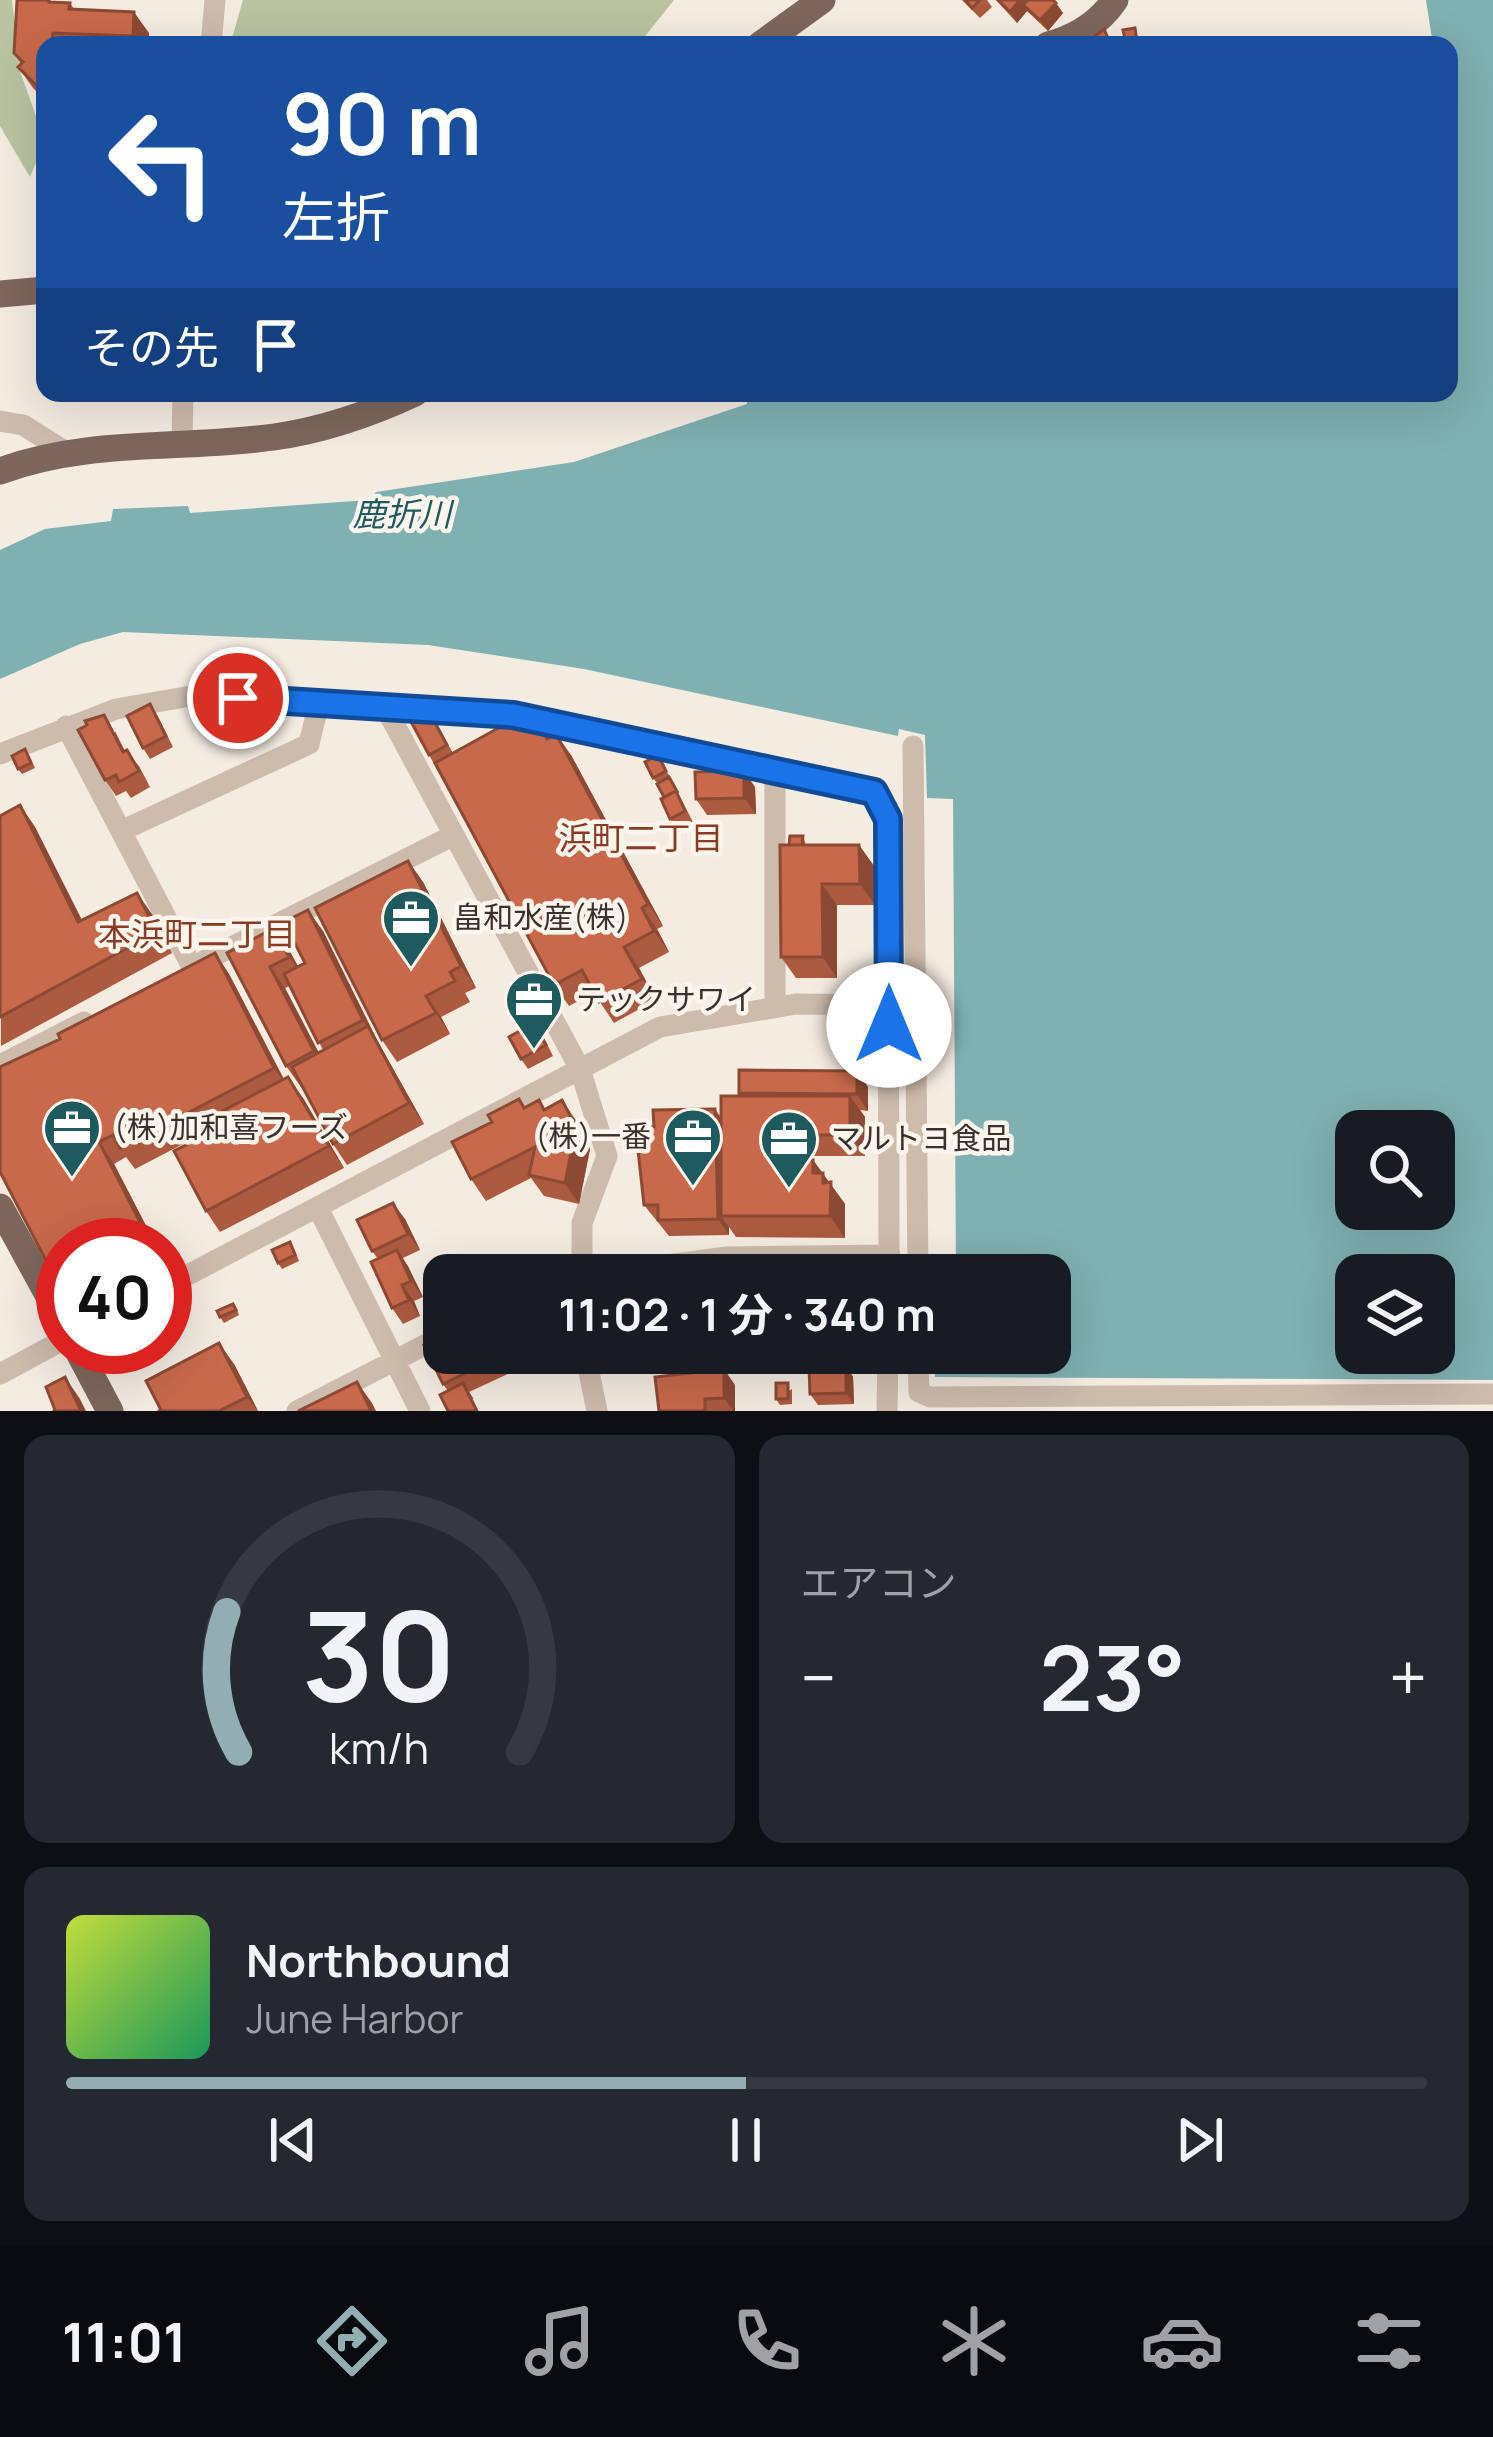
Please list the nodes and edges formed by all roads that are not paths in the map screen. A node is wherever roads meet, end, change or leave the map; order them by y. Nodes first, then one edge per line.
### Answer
1 (215, 0) edge
2 (822, 0) edge
3 (1115, 0) edge
4 (212, 36) edge
5 (772, 36) edge
6 (1074, 36) edge
7 (36, 291) edge
8 (0, 294) edge
9 (183, 402) edge
10 (391, 402) edge
11 (0, 421) edge
12 (182, 442) junction
13 (66, 452) junction
14 (0, 471) edge
15 (319, 703) junction
16 (386, 707) junction
17 (66, 726) junction
18 (913, 746) dead end
19 (0, 754) edge
20 (775, 773) junction
21 (121, 831) junction
22 (454, 835) junction
23 (192, 967) junction
24 (167, 979) edge
25 (889, 1005) junction
26 (775, 1006) junction
27 (105, 1011) edge
28 (0, 1065) edge
29 (580, 1069) junction
30 (318, 1208) junction
31 (2, 1216) edge
32 (582, 1254) edge
33 (890, 1254) edge
34 (918, 1254) edge
35 (192, 1273) edge
36 (36, 1275) edge
37 (423, 1346) edge
38 (36, 1355) edge
39 (395, 1360) junction
40 (0, 1374) edge
41 (90, 1374) edge
42 (589, 1374) edge
43 (888, 1374) edge
44 (919, 1374) edge
45 (1493, 1394) edge
46 (110, 1411) edge
47 (297, 1411) edge
48 (420, 1411) edge
49 (597, 1411) edge
50 (887, 1411) edge

1 - 4 street
2 - 5 main road
3 - 6 main road
7 - 8 main road
9 - 12 street
10 - 12 main road
11 - 13 street
12 - 13 main road
13 - 14 main road
15 - 16 street
15 - 17 street
15 - 21 street
16 - 20 street
16 - 22 street
17 - 19 street
17 - 21 street
18 - 34 street
20 - 25 street
20 - 26 street
21 - 23 street
22 - 23 street
22 - 29 street
23 - 24 street
25 - 26 street
25 - 33 street
26 - 29 street
27 - 28 street
29 - 30 street
29 - 32 street
30 - 35 street
30 - 39 street
31 - 36 main road
37 - 39 street
38 - 40 street
39 - 47 street
39 - 48 street
41 - 46 main road
42 - 49 street
43 - 50 street
44 - 45 street

